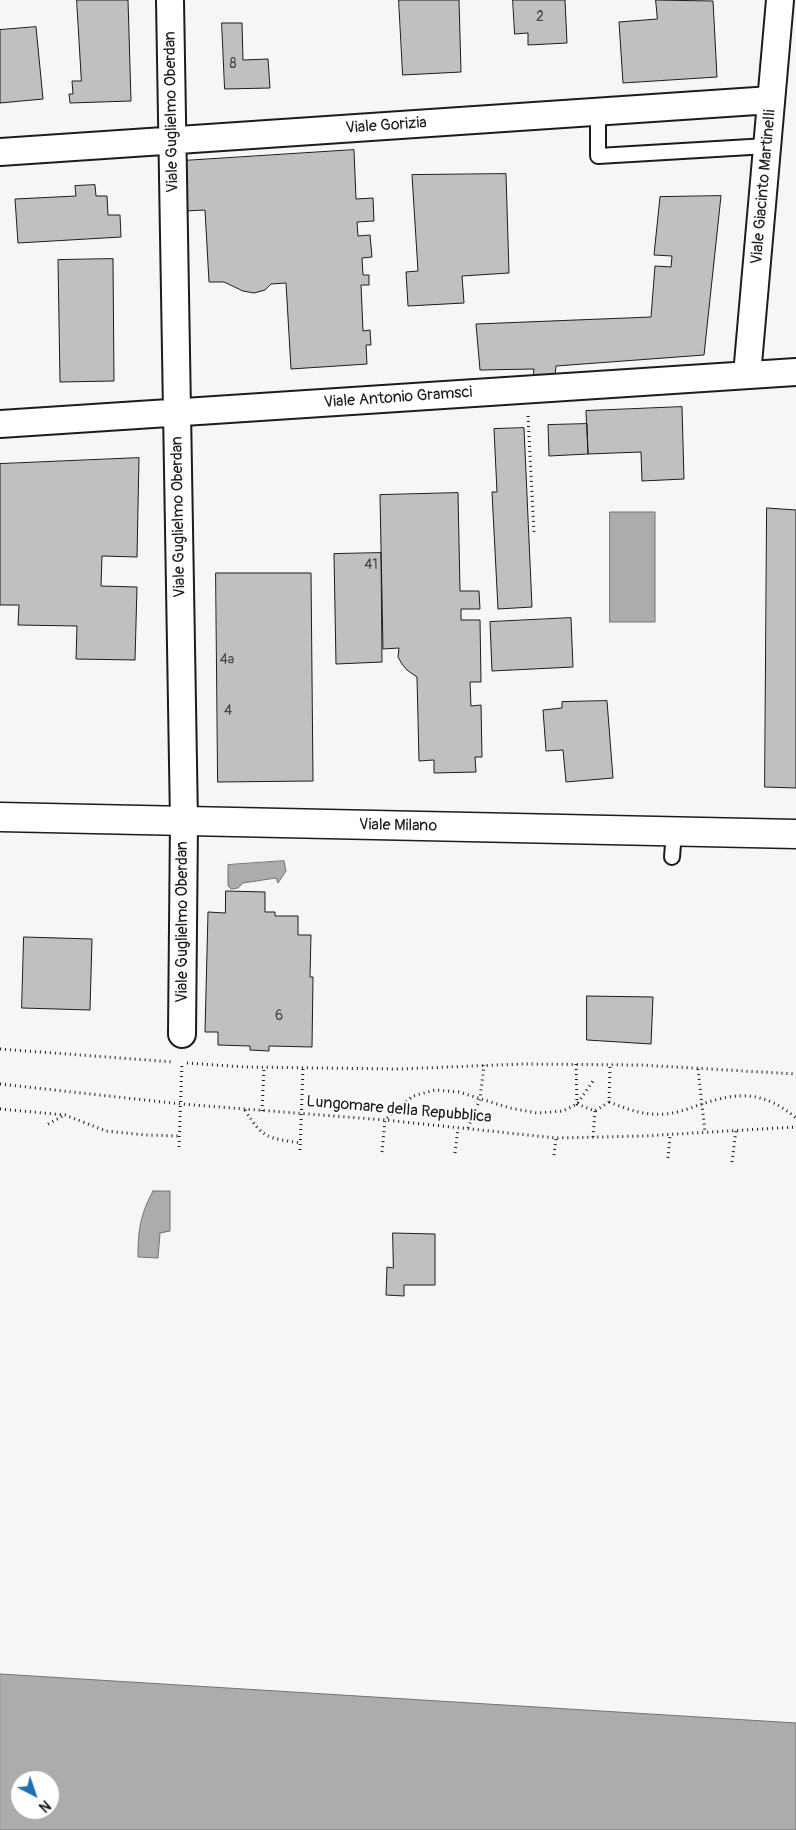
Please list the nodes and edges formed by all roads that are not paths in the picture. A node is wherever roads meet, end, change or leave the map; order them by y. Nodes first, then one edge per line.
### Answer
1 (170, 0) edge
2 (780, 0) edge
3 (772, 100) junction
4 (598, 112) junction
5 (172, 141) junction
6 (767, 146) junction
7 (0, 152) edge
8 (796, 372) edge
9 (747, 375) junction
10 (177, 412) junction
11 (0, 424) edge
12 (0, 817) edge
13 (184, 821) junction
14 (796, 834) edge
15 (182, 1034) dead end

1 - 5 street, Viale Guglielmo Oberdan
2 - 3 street, Viale Giacinto Martinelli
3 - 4 street, Viale Gorizia
3 - 6 street, Viale Giacinto Martinelli
4 - 5 street, Viale Gorizia
4 - 6 lane
5 - 7 street, Viale Gorizia
5 - 10 street, Viale Guglielmo Oberdan
6 - 9 street, Viale Giacinto Martinelli
8 - 9 street, Viale Antonio Gramsci
9 - 10 street, Viale Antonio Gramsci
10 - 11 street, Viale Antonio Gramsci
10 - 13 street, Viale Guglielmo Oberdan
12 - 13 street, Viale Milano
13 - 14 street, Viale Milano
13 - 15 street, Viale Guglielmo Oberdan

